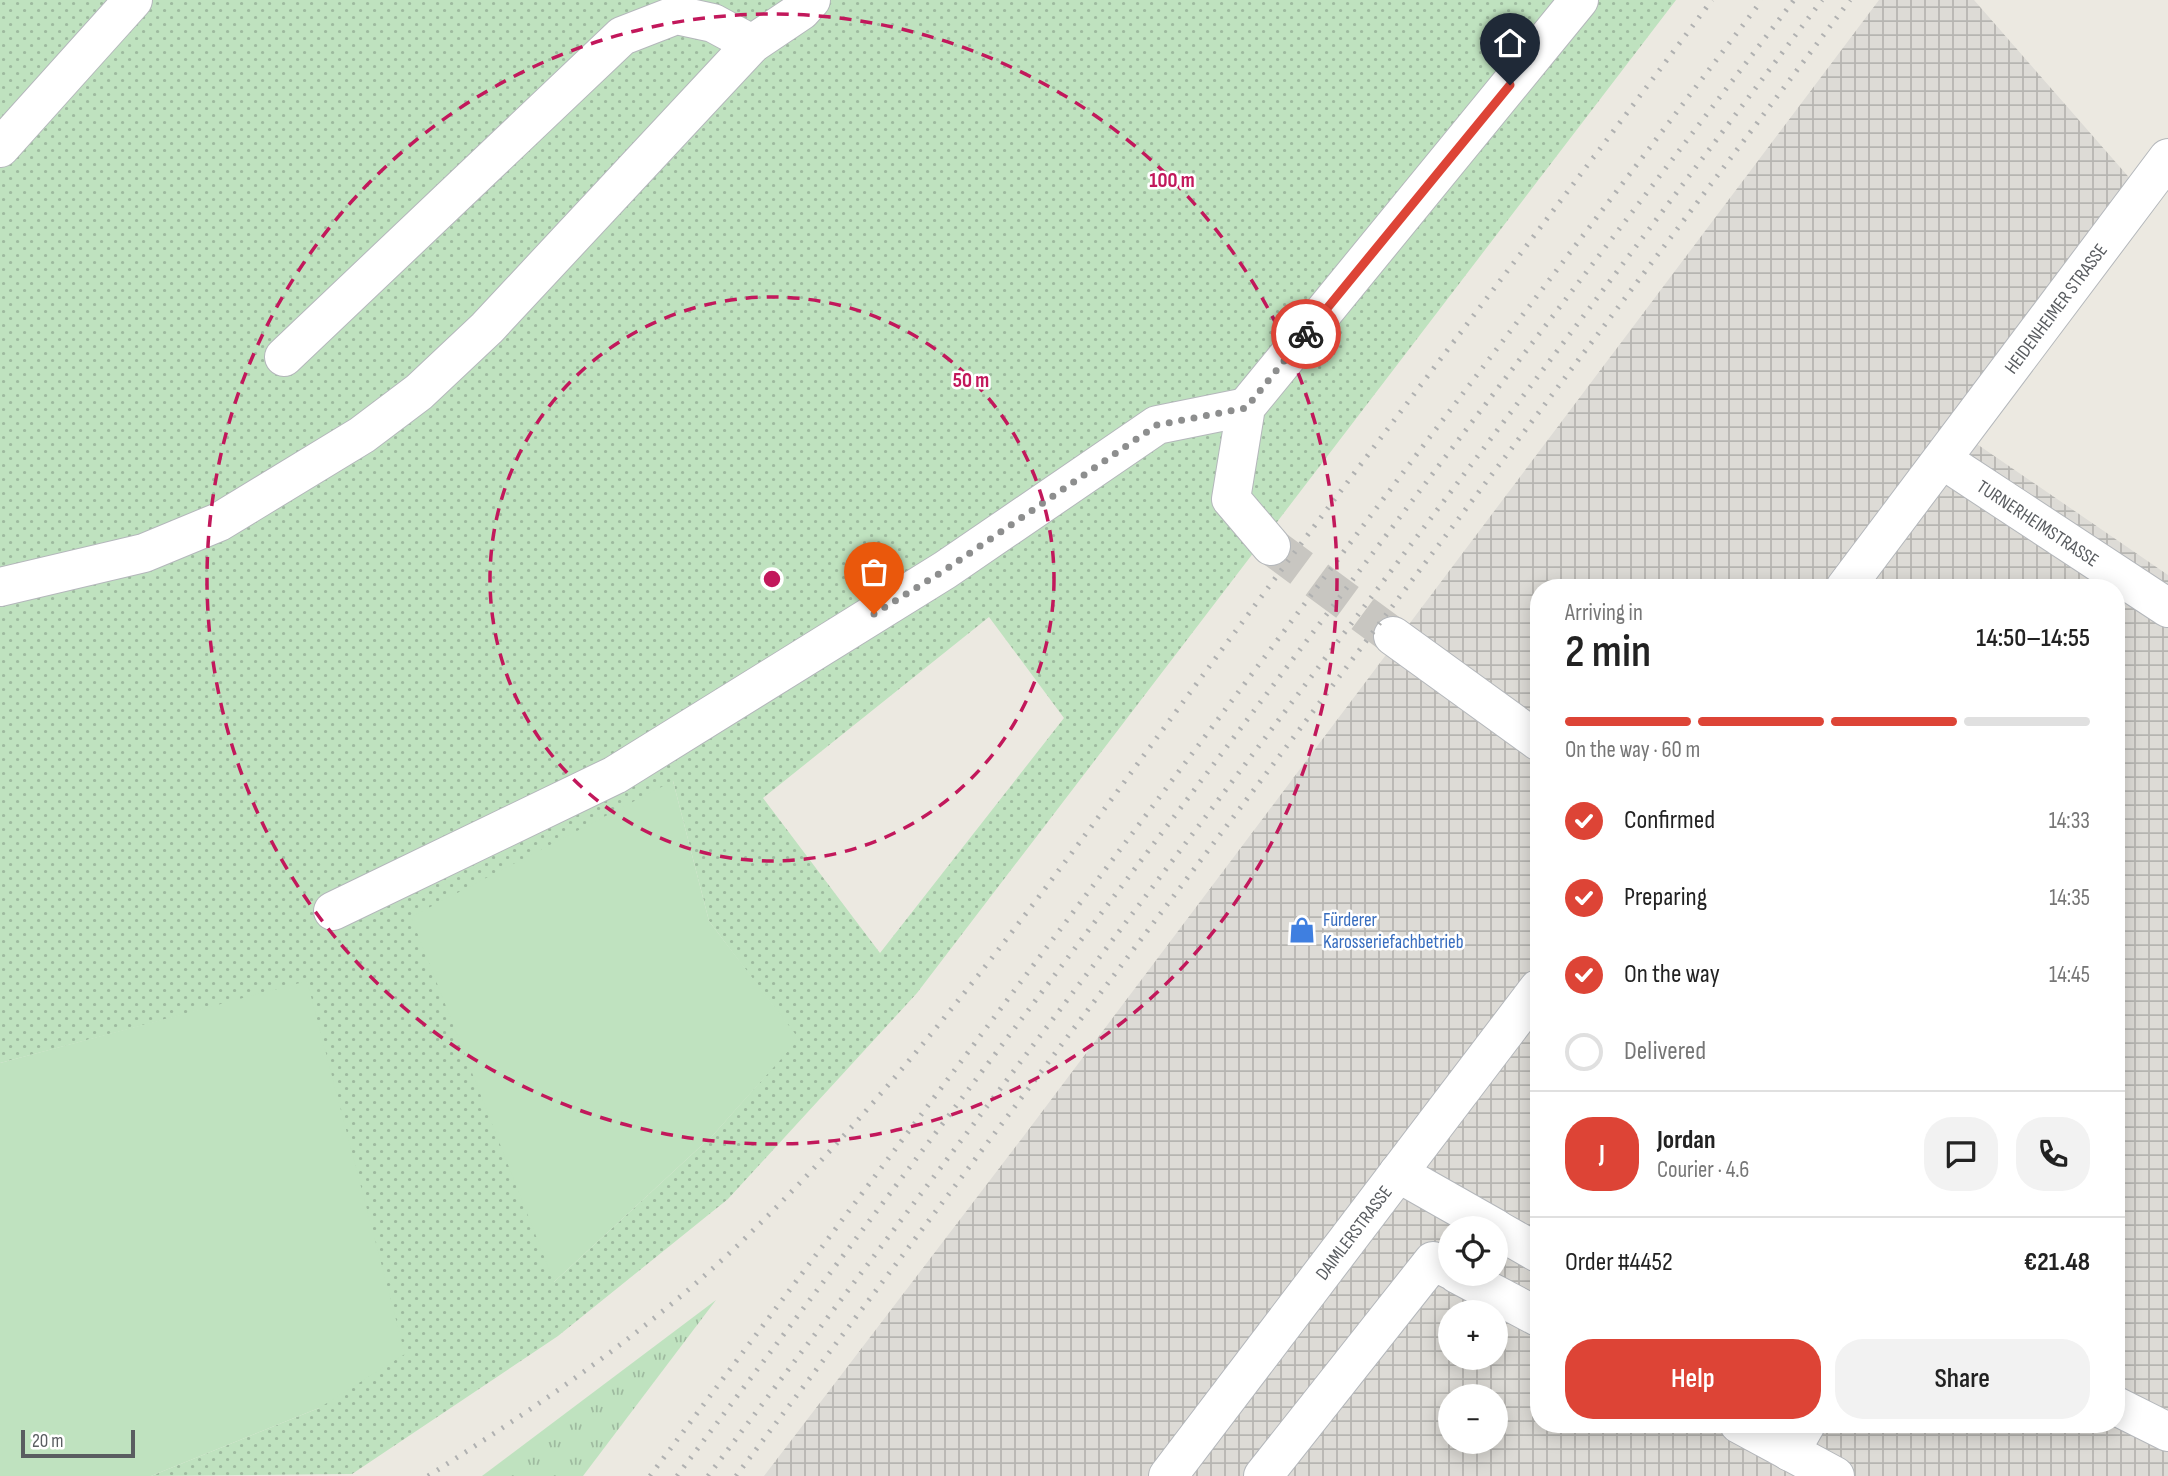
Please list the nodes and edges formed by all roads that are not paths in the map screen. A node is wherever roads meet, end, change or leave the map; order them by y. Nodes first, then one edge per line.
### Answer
1 (133, 0) edge
2 (811, 0) edge
3 (1579, 0) edge
4 (752, 44) junction
5 (0, 148) edge
6 (2168, 158) edge
7 (284, 357) dead end
8 (1246, 408) junction
9 (1943, 460) junction
10 (1271, 546) tunnel mouth
11 (1852, 579) edge
12 (2124, 579) edge
13 (2125, 580) edge
14 (0, 587) edge
15 (2168, 608) edge
16 (1393, 636) tunnel mouth
17 (1530, 735) edge
18 (333, 911) dead end
19 (1530, 1000) edge
20 (1398, 1173) junction
21 (1473, 1216) edge
22 (1508, 1236) edge
23 (1530, 1248) edge
24 (1438, 1264) edge
25 (1480, 1286) edge
26 (1530, 1313) edge
27 (2125, 1410) edge
28 (2168, 1432) edge
29 (1777, 1433) edge
30 (1798, 1438) edge
31 (1168, 1476) edge
32 (1263, 1476) edge
33 (1835, 1476) edge

1 - 5 street
2 - 4 street
3 - 8 street
4 - 7 street
4 - 14 street
6 - 9 street, HEIDENHEIMER STRASSE
8 - 10 street
8 - 18 street
9 - 11 street
9 - 12 street, TURNERHEIMSTRASSE
13 - 15 street, TURNERHEIMSTRASSE
16 - 17 street
19 - 20 street, DAIMLERSTRASSE
20 - 21 street
20 - 31 street, DAIMLERSTRASSE
22 - 23 street
24 - 32 street
25 - 26 street
27 - 28 street
29 - 30 street
30 - 33 street

